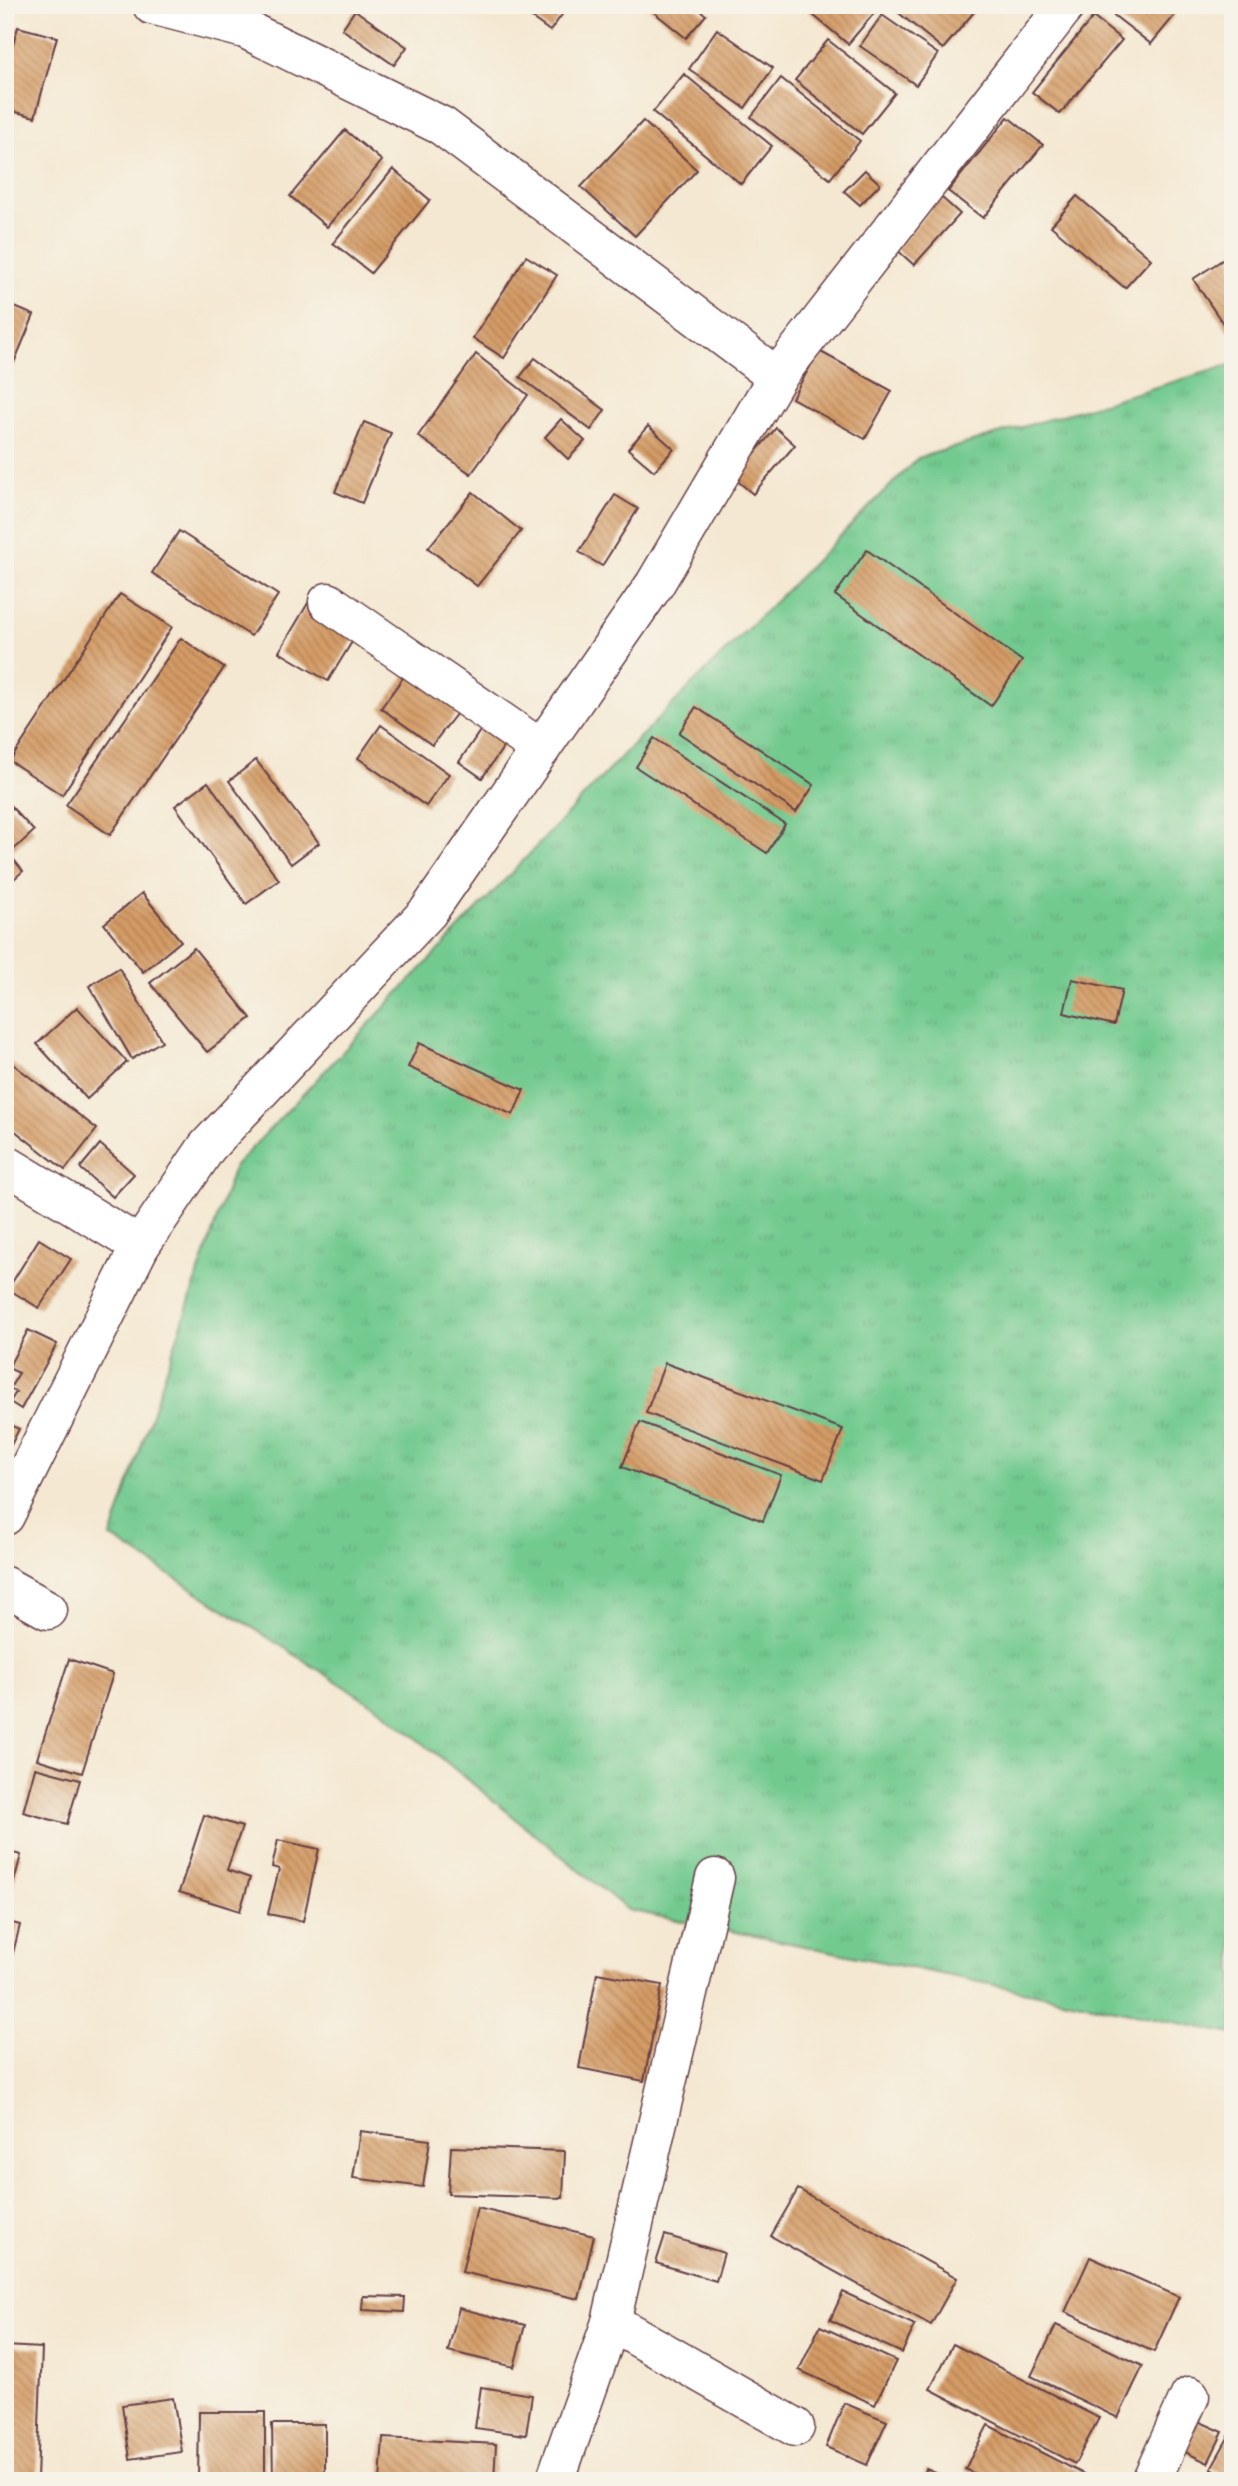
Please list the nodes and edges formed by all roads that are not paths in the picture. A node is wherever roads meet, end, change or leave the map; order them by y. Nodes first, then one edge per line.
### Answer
1 (152, 5) edge
2 (1066, 5) edge
3 (777, 377) junction
4 (328, 602) dead end
5 (541, 749) junction
6 (5, 1164) edge
7 (140, 1246) junction
8 (5, 1516) edge
9 (5, 1586) edge
10 (48, 1609) dead end
11 (715, 1878) dead end
12 (611, 2322) junction
13 (1190, 2396) dead end
14 (795, 2427) dead end
15 (555, 2481) edge
16 (1151, 2481) edge

1 - 3 street
2 - 3 street
3 - 5 street
4 - 5 street
5 - 7 street
6 - 7 street
7 - 8 street
9 - 10 street
11 - 12 street
12 - 14 street
12 - 15 street
13 - 16 street

